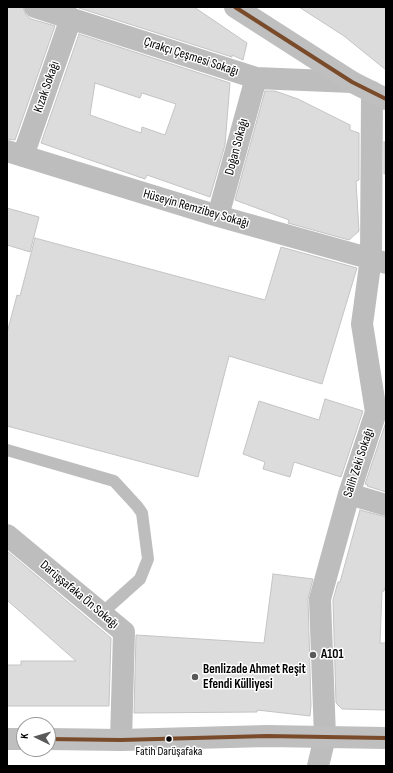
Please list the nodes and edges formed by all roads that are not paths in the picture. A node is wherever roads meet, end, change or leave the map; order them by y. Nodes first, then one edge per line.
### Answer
1 (35, 7) edge
2 (235, 7) edge
3 (71, 18) junction
4 (256, 78) junction
5 (352, 82) junction
6 (379, 96) edge
7 (15, 154) edge
8 (218, 216) junction
9 (378, 260) edge
10 (7, 450) edge
11 (349, 494) junction
12 (386, 505) edge
13 (7, 535) edge
14 (102, 613) junction
15 (325, 737) junction
16 (386, 738) edge
17 (56, 739) edge
18 (121, 740) junction
19 (318, 766) edge

1 - 3 street, Çırakçı Çeşmesi Sokağı
2 - 5 street
3 - 4 street, Çırakçı Çeşmesi Sokağı
3 - 7 street, Kızak Sokağı
4 - 5 street, Çırakçı Çeşmesi Sokağı
4 - 8 street, Doğan Sokağı
5 - 6 street
6 - 9 street, Salih Zeki Sokağı
7 - 8 street, Hüseyin Remzibey Sokağı
8 - 9 street, Hüseyin Remzibey Sokağı
9 - 11 street, Salih Zeki Sokağı
10 - 14 lane
11 - 12 street
11 - 15 street, Salih Zeki Sokağı
13 - 14 street, Darüşşafaka Ön Sokağı
14 - 18 street, Darüşşafaka Ön Sokağı
15 - 16 street
15 - 18 street
15 - 19 street, Salih Zeki Sokağı
17 - 18 street

